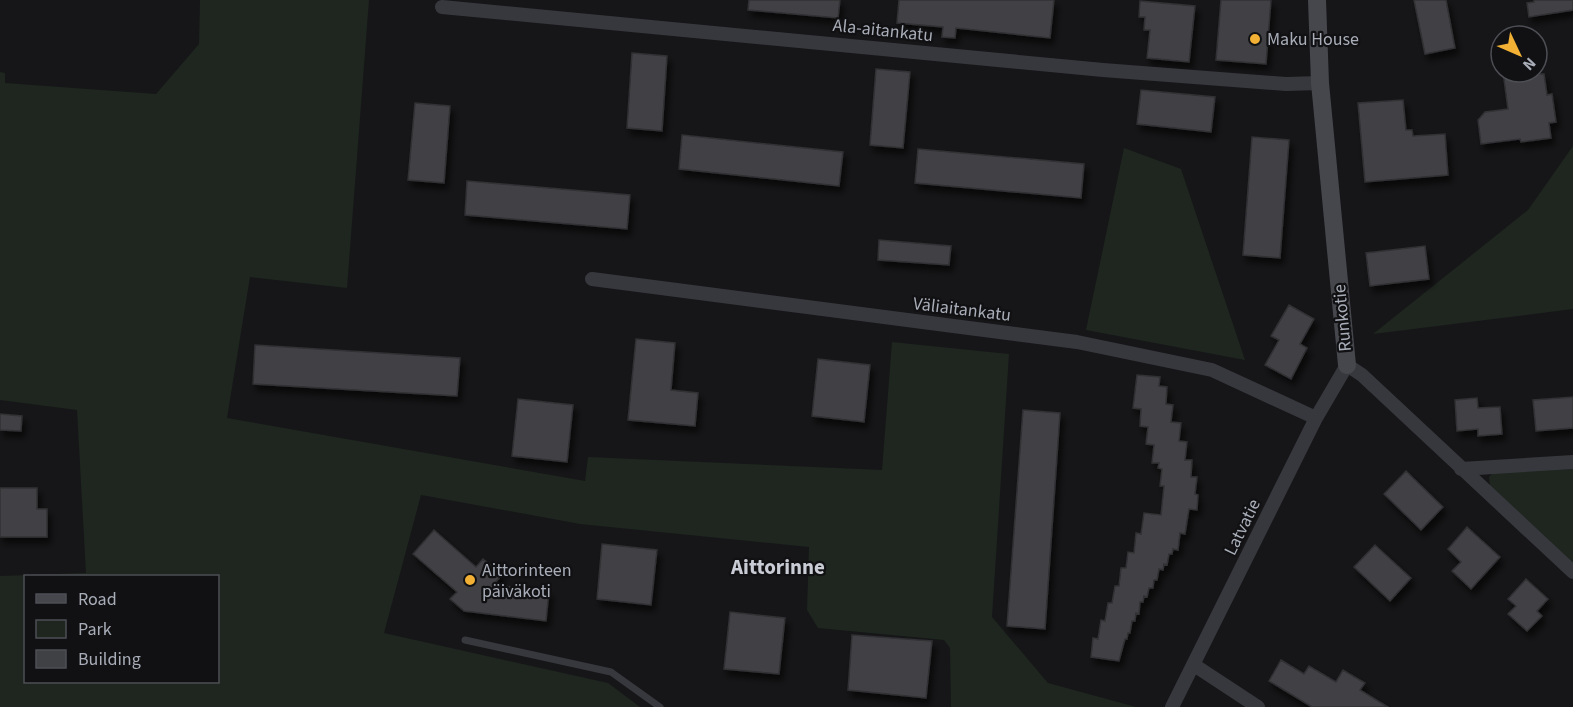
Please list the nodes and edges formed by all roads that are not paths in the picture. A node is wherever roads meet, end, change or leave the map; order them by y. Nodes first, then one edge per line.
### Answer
1 (1317, 0) edge
2 (442, 7) dead end
3 (1320, 83) junction
4 (592, 279) dead end
5 (1347, 365) junction
6 (1316, 418) junction
7 (1573, 462) edge
8 (1461, 469) junction
9 (1573, 573) edge
10 (465, 640) dead end
11 (1194, 665) junction
12 (660, 707) edge
13 (1172, 707) edge
14 (1258, 707) edge

1 - 3 street, Runkotie
2 - 3 street, Ala-aitankatu
3 - 5 street, Runkotie
4 - 6 street, Väliaitankatu
5 - 6 street, Latvatie
5 - 8 street, Runkotie
6 - 11 street, Latvatie
7 - 8 street
8 - 9 street, Runkotie
10 - 12 lane
11 - 13 street, Latvatie
11 - 14 street

